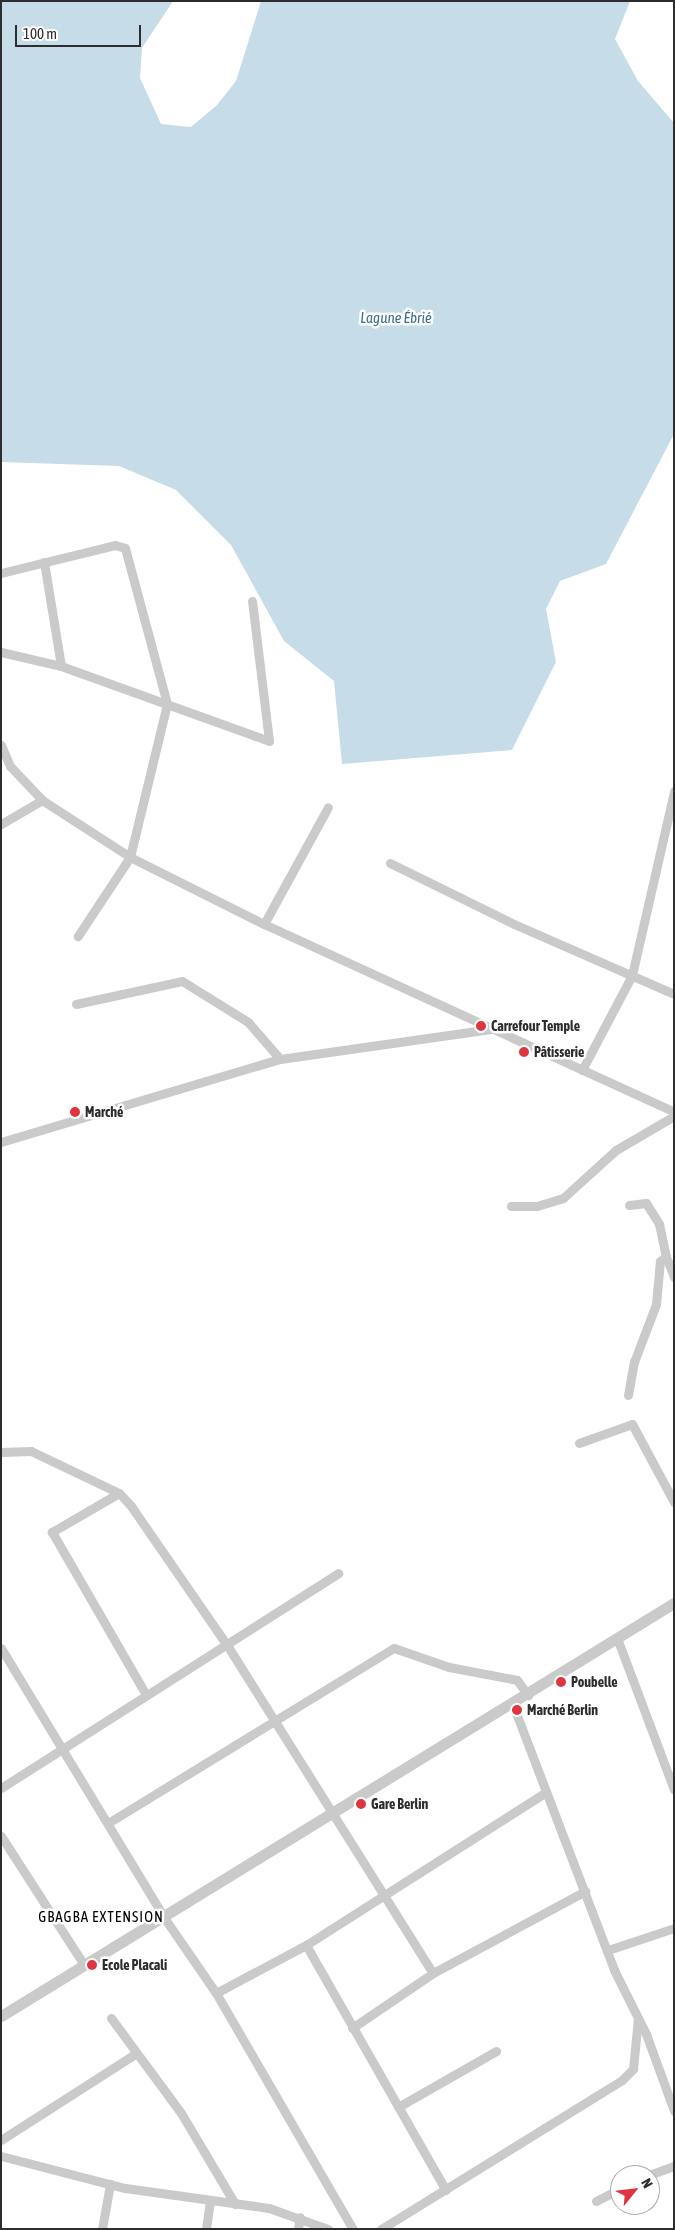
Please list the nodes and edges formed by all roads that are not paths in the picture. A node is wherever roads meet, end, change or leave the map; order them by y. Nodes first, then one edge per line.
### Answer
1 (44, 562) junction
2 (1, 573) edge
3 (252, 601) dead end
4 (1, 652) edge
5 (61, 666) junction
6 (167, 704) junction
7 (1, 745) edge
8 (674, 791) edge
9 (42, 800) junction
10 (328, 806) dead end
11 (1, 824) edge
12 (130, 857) junction
13 (390, 863) dead end
14 (264, 924) junction
15 (78, 936) dead end
16 (632, 975) junction
17 (674, 994) edge
18 (76, 1004) dead end
19 (491, 1029) junction
20 (280, 1059) junction
21 (582, 1070) junction
22 (674, 1112) edge
23 (674, 1116) edge
24 (1, 1142) edge
25 (629, 1205) dead end
26 (511, 1206) dead end
27 (666, 1257) junction
28 (674, 1277) edge
29 (628, 1395) dead end
30 (579, 1443) dead end
31 (1, 1452) edge
32 (120, 1493) junction
33 (674, 1502) edge
34 (338, 1573) dead end
35 (674, 1603) edge
36 (617, 1638) junction
37 (227, 1644) junction
38 (1, 1648) edge
39 (145, 1693) junction
40 (528, 1695) junction
41 (512, 1705) junction
42 (275, 1718) junction
43 (62, 1748) junction
44 (1, 1788) edge
45 (674, 1790) edge
46 (546, 1792) junction
47 (333, 1810) junction
48 (108, 1823) junction
49 (1, 1836) edge
50 (585, 1891) junction
51 (384, 1896) junction
52 (162, 1916) junction
53 (674, 1928) edge
54 (306, 1945) junction
55 (608, 1950) junction
56 (84, 1965) junction
57 (433, 1973) junction
58 (216, 1993) junction
59 (1, 2016) edge
60 (638, 2016) junction
61 (111, 2018) dead end
62 (352, 2028) junction
63 (496, 2051) dead end
64 (135, 2054) junction
65 (398, 2108) junction
66 (674, 2111) edge
67 (1, 2140) edge
68 (1, 2156) edge
69 (674, 2166) edge
70 (660, 2171) edge
71 (110, 2184) junction
72 (446, 2190) junction
73 (610, 2194) edge
74 (210, 2200) junction
75 (596, 2201) dead end
76 (236, 2204) junction
77 (300, 2217) junction
78 (102, 2229) edge
79 (206, 2229) edge
80 (298, 2229) edge
81 (328, 2229) edge
82 (353, 2229) edge
83 (381, 2229) edge

1 - 2 street
1 - 5 street
1 - 6 street
3 - 6 street
4 - 5 street
5 - 6 street
6 - 12 street
7 - 9 street
8 - 16 street
9 - 11 street
9 - 12 street
10 - 14 street
12 - 14 street
12 - 15 street
13 - 16 street
14 - 19 street
16 - 17 street
16 - 21 street
18 - 20 street
19 - 20 street
19 - 21 street
20 - 24 street
21 - 22 street
23 - 26 street
25 - 27 street
27 - 28 street
27 - 29 street
30 - 33 street
31 - 32 street
32 - 37 street
32 - 39 street
34 - 37 street
35 - 36 street
36 - 40 street
36 - 45 street
37 - 39 street
37 - 42 street
38 - 43 street
39 - 43 street
40 - 41 street
40 - 42 street
41 - 46 street
41 - 47 street
42 - 47 street
42 - 48 street
43 - 44 street
43 - 48 street
46 - 50 street
46 - 51 street
47 - 51 street
47 - 52 street
48 - 52 street
49 - 56 street
50 - 55 street
50 - 57 street
51 - 54 street
51 - 57 street
52 - 56 street
52 - 58 street
53 - 55 street
54 - 58 street
54 - 62 street
55 - 60 street
56 - 59 street
57 - 62 street
58 - 82 street
60 - 66 street
60 - 72 street
61 - 64 street
62 - 65 street
63 - 65 street
64 - 67 street
64 - 76 street
65 - 72 street
68 - 71 street
69 - 70 street
71 - 74 street
71 - 78 street
72 - 83 street
73 - 75 street
74 - 76 street
74 - 79 street
76 - 77 street
77 - 80 street
77 - 81 street

